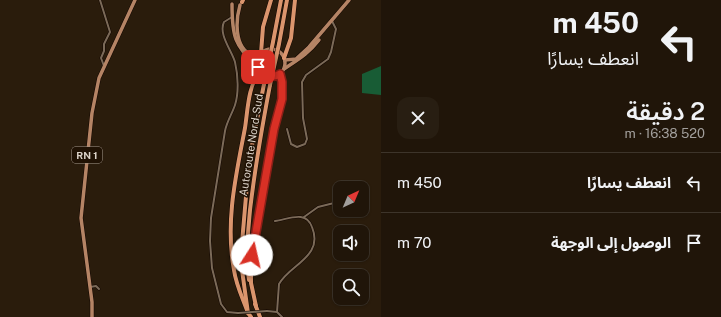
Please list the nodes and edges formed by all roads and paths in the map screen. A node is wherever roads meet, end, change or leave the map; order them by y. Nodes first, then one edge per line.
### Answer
1 (100, 0) edge
2 (135, 0) edge
3 (271, 0) edge
4 (281, 0) edge
5 (287, 0) edge
6 (295, 0) edge
7 (349, 0) edge
8 (231, 2) edge
9 (242, 2) edge
10 (232, 17) junction
11 (332, 21) junction
12 (260, 55) junction
13 (285, 59) junction
14 (104, 66) junction
15 (285, 68) junction
16 (259, 69) junction
17 (280, 74) junction
18 (282, 82) junction
19 (287, 129) dead end
20 (333, 204) edge
21 (304, 217) junction
22 (275, 221) dead end
23 (90, 287) junction
24 (99, 289) dead end
25 (256, 306) junction
26 (277, 312) junction
27 (249, 315) edge
28 (92, 317) edge
29 (260, 317) edge
30 (282, 317) edge

1 - 14 street
2 - 14 main road, RN 1
3 - 12 highway
4 - 27 highway, Autoroute Nord-Sud, bridge
5 - 25 highway, Autoroute Nord-Sud, bridge
6 - 13 highway
7 - 11 main road
8 - 9 main road
8 - 10 main road
9 - 12 main road
10 - 16 main road
10 - 26 street, bridge
11 - 13 main road
11 - 15 main road
11 - 19 street
12 - 13 main road
12 - 16 main road
13 - 15 main road
14 - 23 main road, RN 1
15 - 17 main road
15 - 18 main road
16 - 17 main road
16 - 27 highway
17 - 18 highway
18 - 25 highway
20 - 21 street
21 - 22 street
21 - 26 street
23 - 24 street
23 - 28 main road, RN 1
25 - 29 highway, Autoroute Nord-Sud
26 - 30 street

